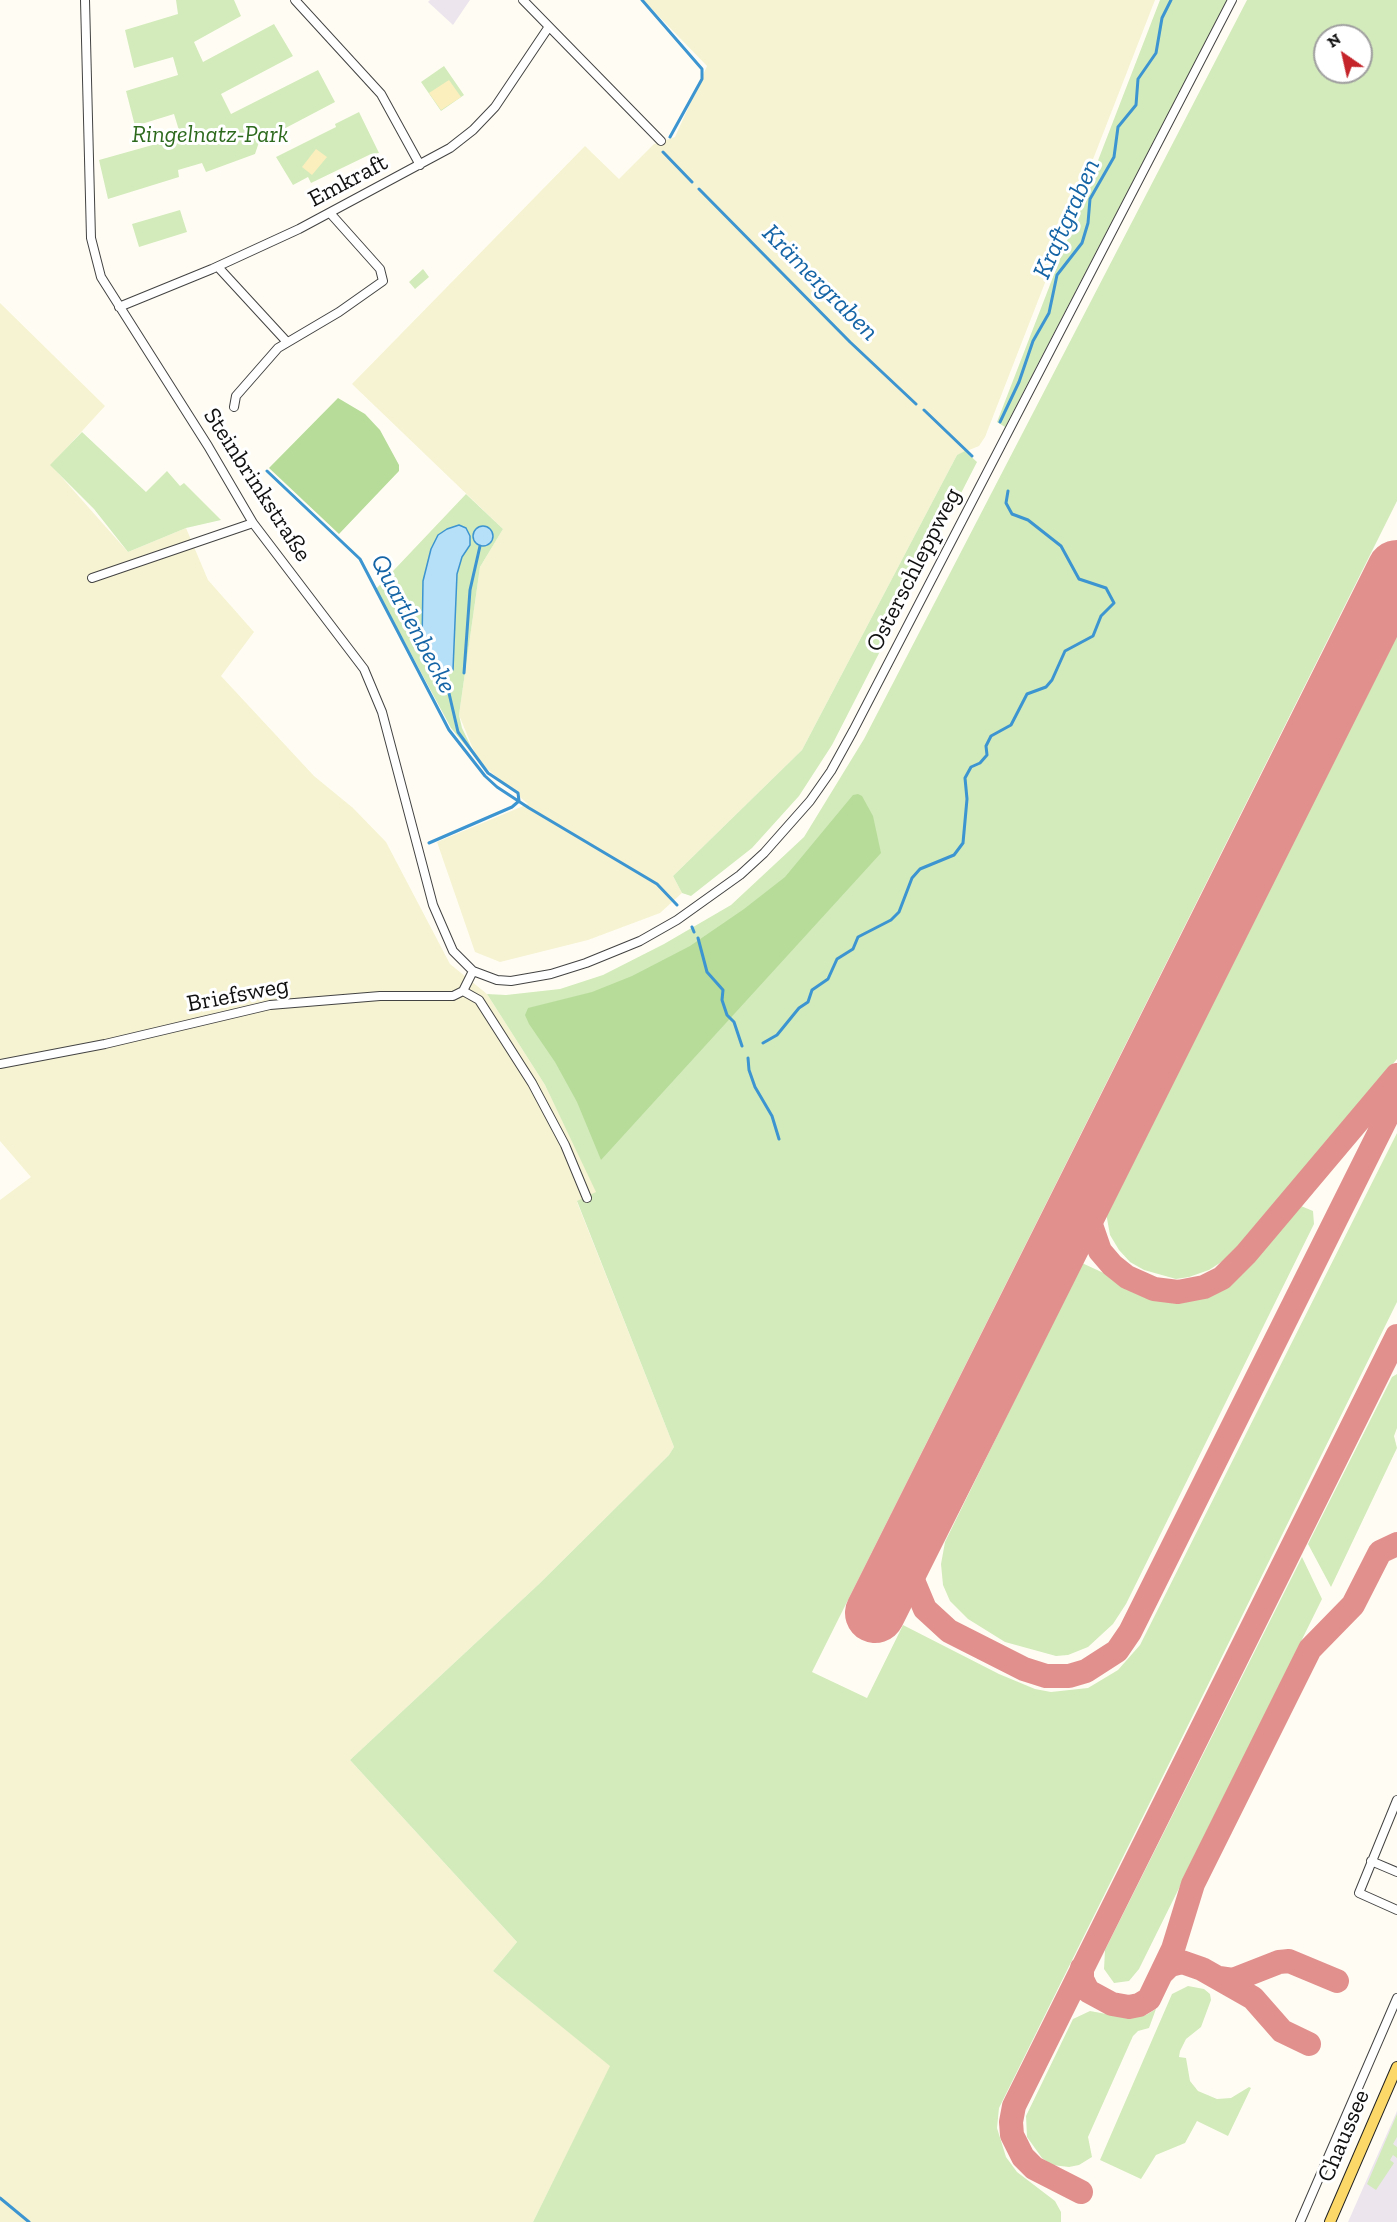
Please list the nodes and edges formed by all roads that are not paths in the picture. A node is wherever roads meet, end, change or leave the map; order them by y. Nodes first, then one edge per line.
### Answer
1 (85, 0) edge
2 (296, 0) edge
3 (523, 0) edge
4 (1232, 0) edge
5 (548, 28) junction
6 (662, 141) dead end
7 (420, 165) junction
8 (330, 213) junction
9 (218, 267) junction
10 (120, 307) junction
11 (287, 342) junction
12 (234, 407) dead end
13 (253, 523) junction
14 (92, 578) dead end
15 (473, 971) junction
16 (463, 991) junction
17 (0, 1064) edge
18 (587, 1198) dead end
19 (1397, 1800) edge
20 (1371, 1861) junction
21 (1397, 1872) edge
22 (1397, 1910) edge
23 (1397, 1998) edge
24 (1397, 2067) edge
25 (1300, 2222) edge
26 (1330, 2222) edge

1 - 10 street, Steinbrinkstraße
2 - 7 street
3 - 5 street
4 - 15 street, Osterschleppweg
5 - 6 street
5 - 7 street, Emkraft
7 - 8 street, Emkraft
8 - 9 street, Emkraft
8 - 11 street
9 - 10 street, Emkraft
9 - 11 street
10 - 13 street, Steinbrinkstraße
11 - 12 street
13 - 14 street
13 - 15 street, Steinbrinkstraße
15 - 16 street
16 - 17 street, Briefsweg
16 - 18 street
19 - 20 street
20 - 21 street
20 - 22 street
23 - 25 street
24 - 26 main road, Chaussee

